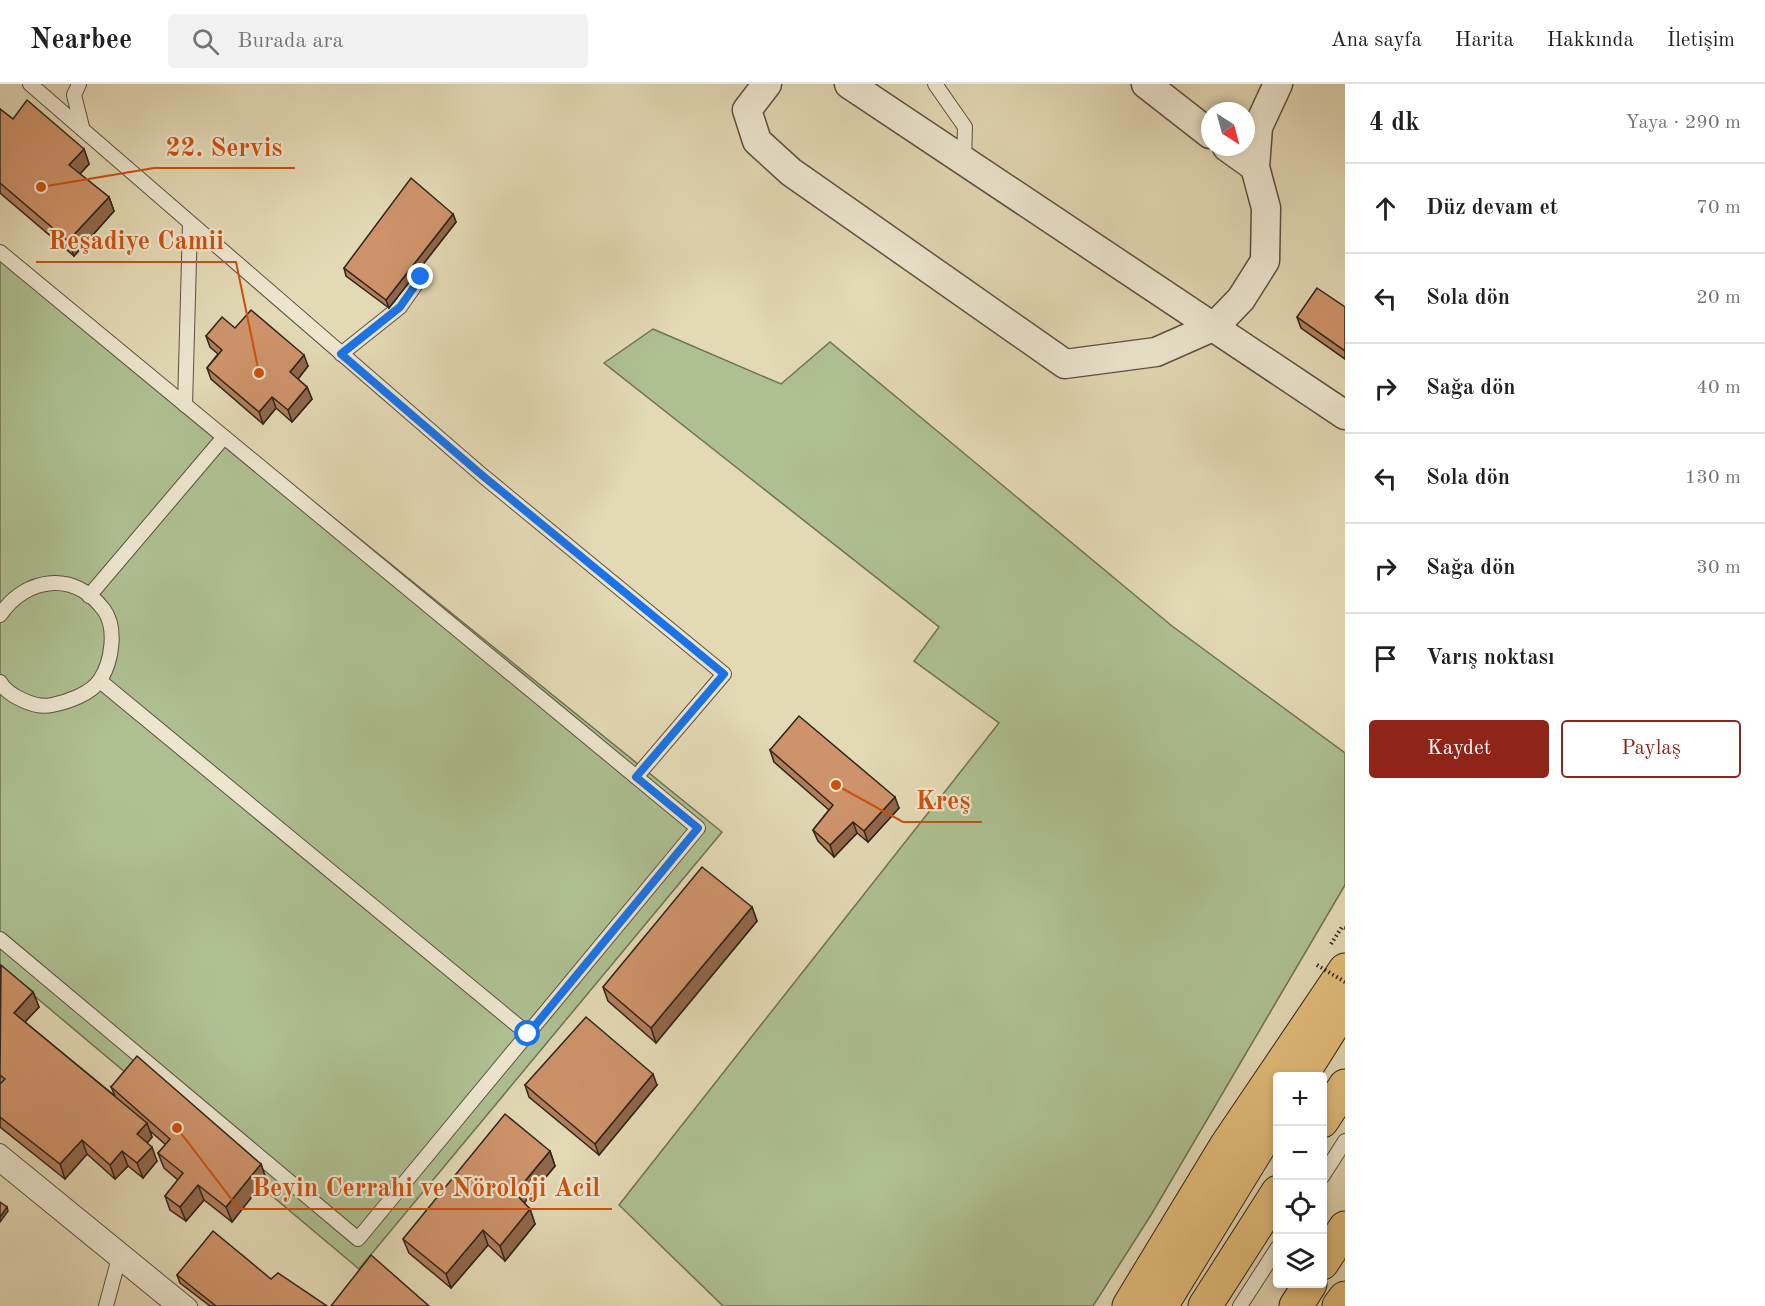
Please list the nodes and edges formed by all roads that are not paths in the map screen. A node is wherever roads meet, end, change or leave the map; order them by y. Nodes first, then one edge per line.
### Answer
1 (30, 84) edge
2 (768, 84) edge
3 (849, 84) edge
4 (935, 84) edge
5 (1146, 84) edge
6 (1275, 86) edge
7 (75, 88) edge
8 (82, 127) junction
9 (1201, 127) edge
10 (1240, 156) edge
11 (964, 160) junction
12 (1255, 167) junction
13 (190, 224) junction
14 (0, 252) edge
15 (421, 277) dead end
16 (1215, 326) junction
17 (341, 354) junction
18 (185, 405) junction
19 (1345, 415) edge
20 (224, 437) junction
21 (89, 596) junction
22 (5, 597) edge
23 (0, 615) edge
24 (100, 681) junction
25 (1, 686) edge
26 (636, 777) junction
27 (0, 939) edge
28 (1331, 967) edge
29 (1345, 1006) edge
30 (528, 1034) junction
31 (1304, 1072) edge
32 (1345, 1086) edge
33 (1327, 1115) edge
34 (1273, 1123) edge
35 (1345, 1141) edge
36 (0, 1151) edge
37 (0, 1165) edge
38 (1327, 1170) edge
39 (1273, 1200) edge
40 (1345, 1228) edge
41 (119, 1255) junction
42 (1273, 1255) edge
43 (1327, 1257) edge
44 (1307, 1288) edge
45 (1345, 1298) edge
46 (106, 1306) edge
47 (173, 1306) edge
48 (190, 1306) edge
49 (1129, 1306) edge
50 (1161, 1306) edge
51 (1205, 1306) edge
52 (1240, 1306) edge
53 (1296, 1306) edge
54 (1339, 1306) edge

1 - 8 lane
2 - 16 street
3 - 11 street
4 - 11 lane
5 - 9 street
6 - 12 street
7 - 8 lane
8 - 13 lane
10 - 12 street
11 - 16 street
12 - 16 street
13 - 17 lane
13 - 18 lane
14 - 18 lane
15 - 17 lane
16 - 19 street
17 - 26 lane
18 - 20 lane
20 - 21 lane
20 - 26 lane
21 - 22 lane
21 - 24 lane
22 - 23 lane
24 - 25 lane
24 - 30 lane
26 - 30 lane
27 - 30 lane
28 - 49 main road
29 - 31 main road
32 - 33 main road
34 - 50 main road
35 - 38 lane
36 - 41 lane
37 - 41 lane
39 - 51 main road
40 - 43 main road
41 - 46 lane
41 - 47 lane
41 - 48 lane
42 - 52 lane
44 - 53 main road
45 - 54 main road

